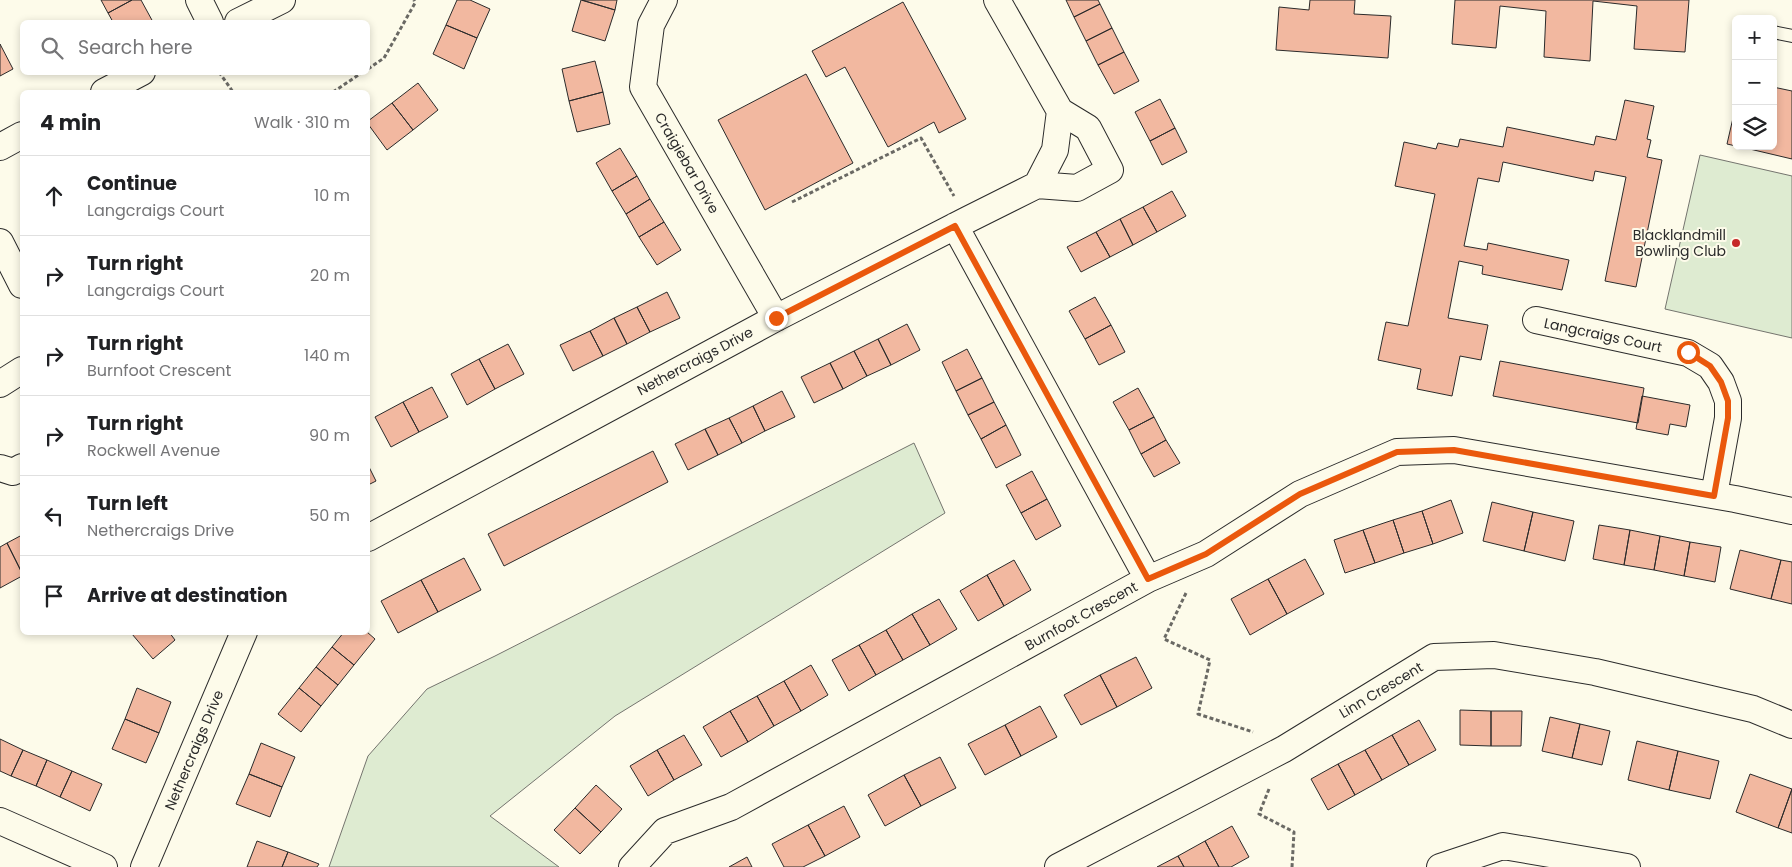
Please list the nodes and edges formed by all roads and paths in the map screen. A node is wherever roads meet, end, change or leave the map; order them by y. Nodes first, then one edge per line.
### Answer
1 (199, 0) edge
2 (282, 0) edge
3 (414, 0) edge
4 (664, 0) edge
5 (997, 0) edge
6 (209, 20) edge
7 (242, 20) edge
8 (1777, 33) edge
9 (1792, 36) edge
10 (370, 68) edge
11 (136, 75) edge
12 (221, 75) edge
13 (358, 75) edge
14 (108, 90) edge
15 (232, 90) edge
16 (336, 90) edge
17 (1060, 111) junction
18 (20, 137) edge
19 (0, 147) edge
20 (1037, 185) junction
21 (792, 202) dead end
22 (961, 223) junction
23 (0, 242) edge
24 (20, 281) edge
25 (776, 318) junction
26 (1536, 320) dead end
27 (20, 371) edge
28 (0, 384) edge
29 (0, 468) edge
30 (20, 468) edge
31 (1714, 496) junction
32 (1792, 511) edge
33 (370, 537) edge
34 (1206, 554) junction
35 (1148, 579) junction
36 (243, 635) edge
37 (1792, 725) edge
38 (1284, 749) junction
39 (0, 821) edge
40 (104, 867) edge
41 (144, 867) edge
42 (632, 867) edge
43 (1058, 867) edge
44 (1292, 867) edge
45 (1440, 867) edge
46 (1627, 867) edge

1 - 6 street
2 - 7 street
3 - 10 path
4 - 25 street, Craigiebar Drive
5 - 17 street
8 - 9 lane
11 - 14 street
12 - 15 path
13 - 16 path
17 - 20 street
17 - 20 street
18 - 19 street
20 - 22 street, Nethercraigs Drive
21 - 22 path
22 - 25 street, Nethercraigs Drive
22 - 35 street
23 - 24 street
25 - 33 street, Nethercraigs Drive
26 - 31 street, Langcraigs Court
27 - 28 street
29 - 30 street
31 - 32 street, Burnfoot Crescent
31 - 34 street, Burnfoot Crescent
34 - 35 street, Burnfoot Crescent
34 - 38 path
35 - 42 street, Burnfoot Crescent
36 - 41 street, Nethercraigs Drive
37 - 38 street, Linn Crescent
38 - 43 street, Linn Crescent
38 - 44 path
39 - 40 street
45 - 46 street

